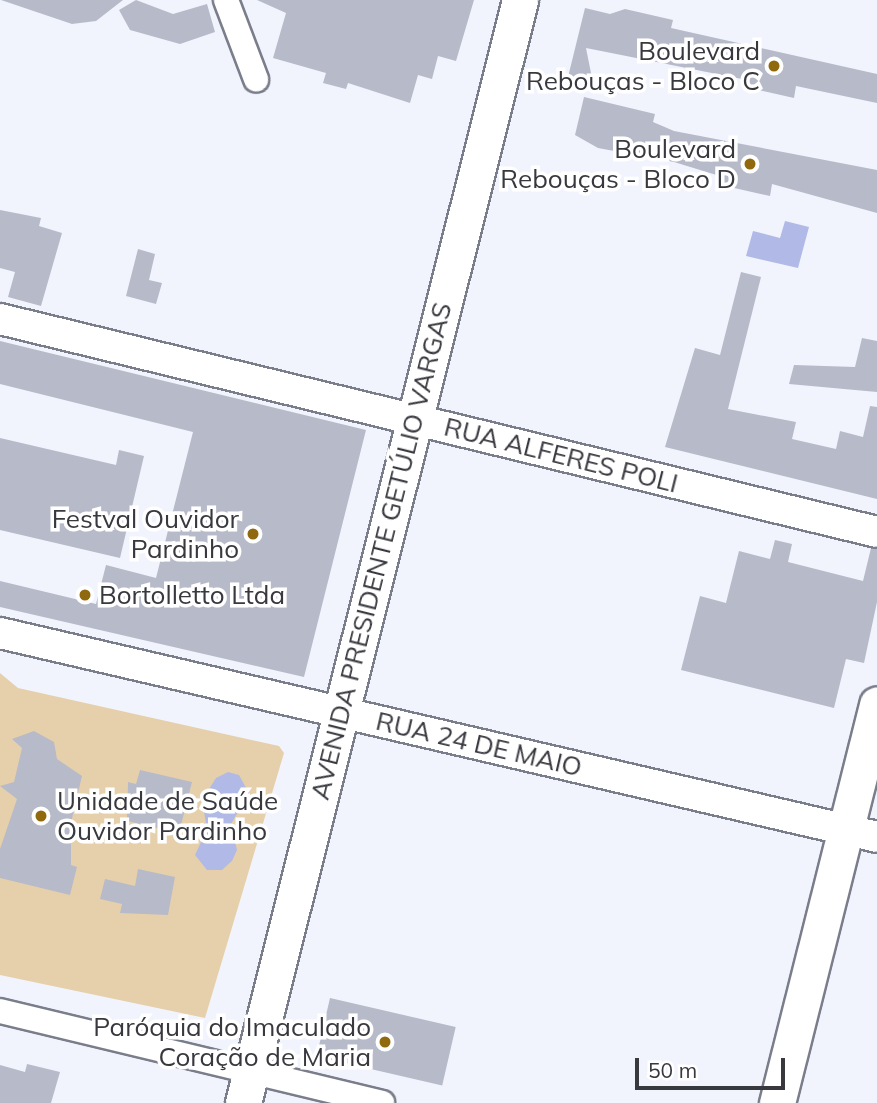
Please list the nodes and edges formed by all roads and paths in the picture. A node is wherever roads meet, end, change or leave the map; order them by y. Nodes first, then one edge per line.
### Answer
1 (226, 0) edge
2 (520, 0) edge
3 (256, 79) dead end
4 (0, 319) edge
5 (414, 419) junction
6 (877, 532) edge
7 (0, 633) edge
8 (877, 704) edge
9 (340, 712) junction
10 (861, 833) edge
11 (0, 1011) edge
12 (247, 1087) edge
13 (382, 1103) edge
14 (777, 1103) edge

1 - 3 street
2 - 5 main road, AVENIDA PRESIDENTE GETÚLIO VARGAS
4 - 5 street, RUA ALFERES POLI
5 - 6 street, RUA ALFERES POLI
5 - 9 main road, AVENIDA PRESIDENTE GETÚLIO VARGAS
7 - 9 street, RUA 24 DE MAIO
8 - 10 main road
9 - 10 street, RUA 24 DE MAIO
9 - 12 main road, AVENIDA PRESIDENTE GETÚLIO VARGAS
10 - 14 main road
11 - 12 street
12 - 13 street

